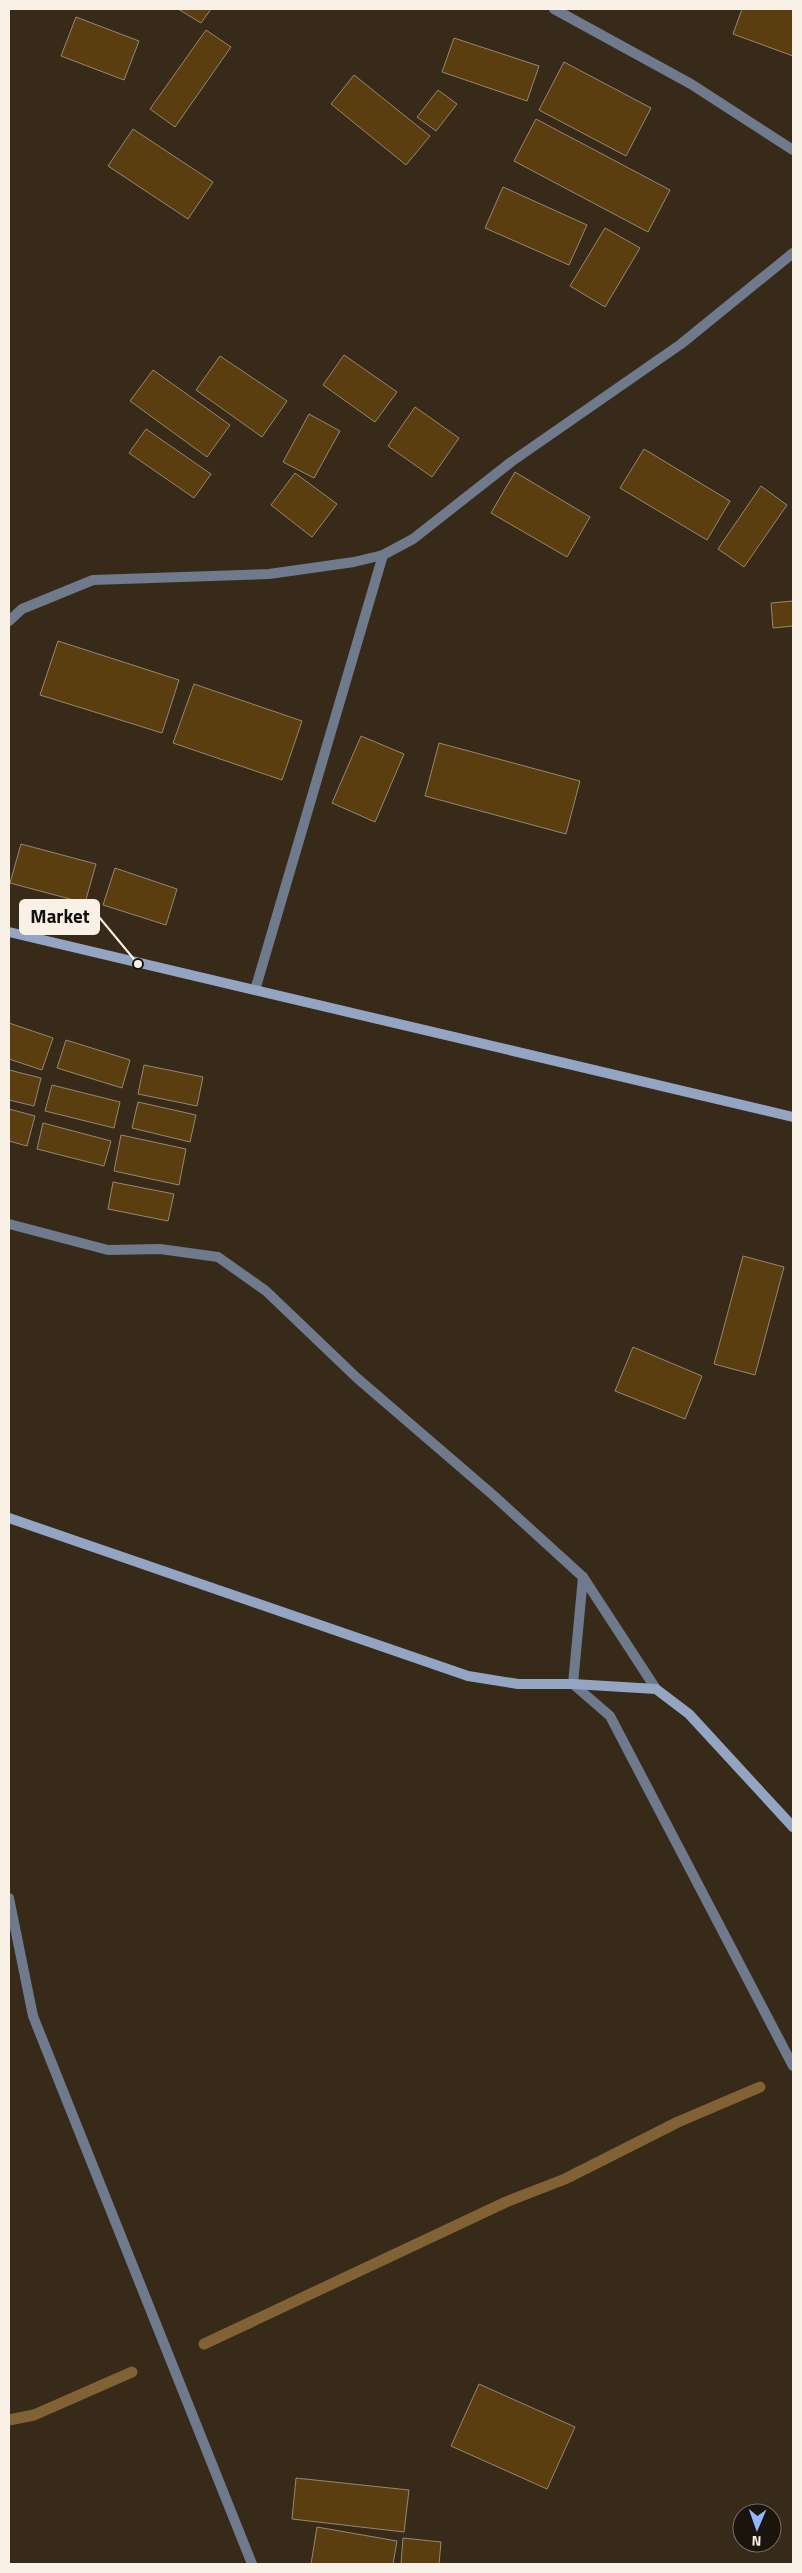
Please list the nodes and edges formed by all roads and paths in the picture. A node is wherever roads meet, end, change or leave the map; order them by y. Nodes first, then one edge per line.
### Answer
1 (554, 9) edge
2 (793, 150) edge
3 (793, 254) edge
4 (383, 555) junction
5 (9, 621) edge
6 (9, 932) edge
7 (255, 990) junction
8 (793, 1117) edge
9 (9, 1224) edge
10 (9, 1518) edge
11 (583, 1577) junction
12 (573, 1684) junction
13 (656, 1689) junction
14 (793, 1827) edge
15 (9, 1898) edge
16 (793, 2066) edge
17 (252, 2564) edge

1 - 2 street
3 - 4 street
4 - 5 street
4 - 7 street
6 - 7 street
7 - 8 street
9 - 11 street
10 - 12 street
11 - 12 street
11 - 13 street
12 - 13 street
12 - 16 street
13 - 14 street
15 - 17 street

